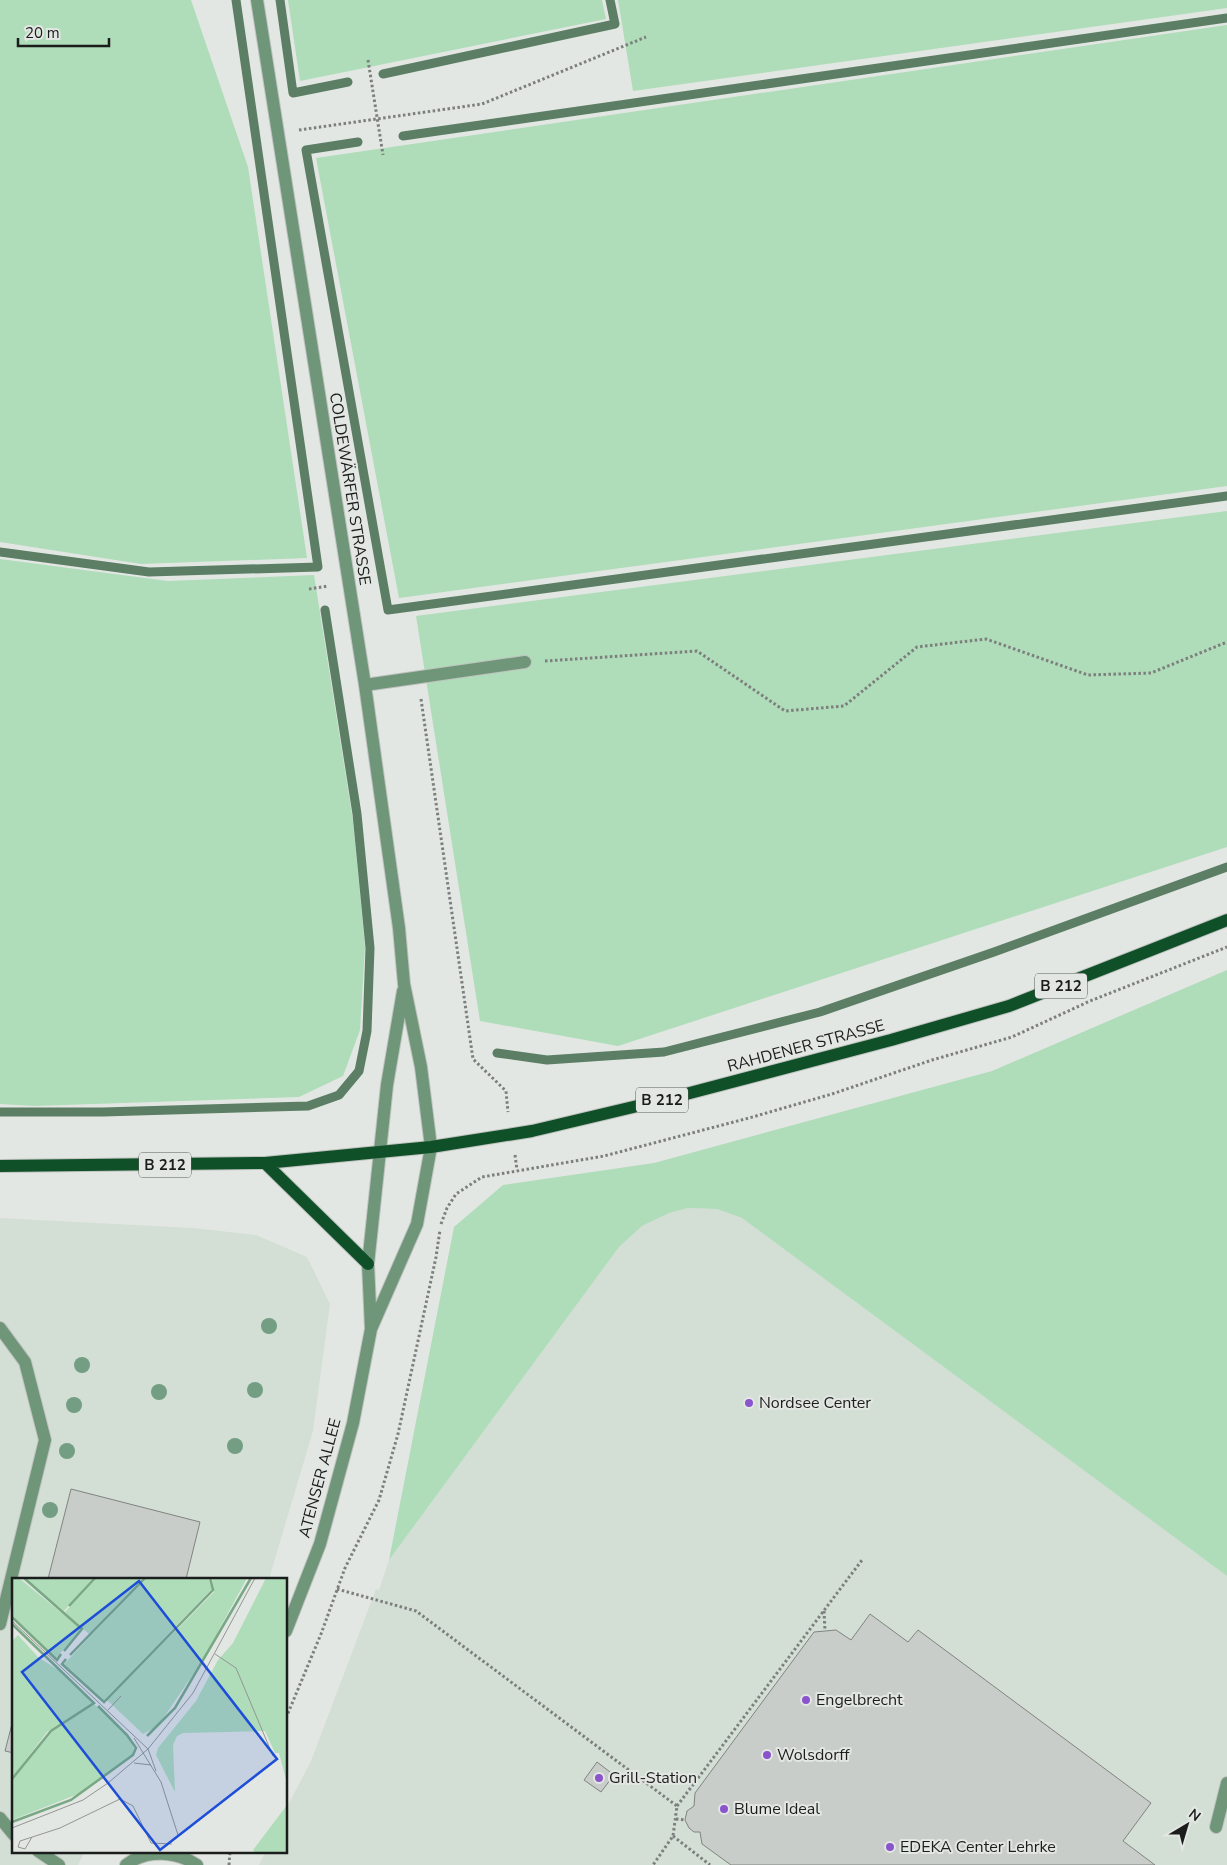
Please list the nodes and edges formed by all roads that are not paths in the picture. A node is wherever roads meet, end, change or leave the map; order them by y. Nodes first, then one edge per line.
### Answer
1 (257, 0) edge
2 (525, 662) road end
3 (365, 685) junction
4 (1227, 920) edge
5 (404, 984) junction
6 (431, 1147) junction
7 (379, 1152) junction
8 (265, 1163) junction
9 (0, 1166) edge
10 (368, 1264) junction
11 (0, 1328) edge
12 (371, 1329) junction
13 (0, 1624) edge
14 (288, 1626) edge
15 (1227, 1783) edge
16 (0, 1818) edge
17 (1216, 1826) dead end
18 (12, 1833) edge
19 (40, 1852) edge
20 (192, 1859) edge
21 (59, 1865) edge
22 (126, 1865) edge

1 - 3 street, COLDEWÄRFER STRASSE
2 - 3 street
3 - 5 street, COLDEWÄRFER STRASSE
4 - 6 main road, RAHDENER STRASSE / B 212
5 - 6 street, COLDEWÄRFER STRASSE
5 - 7 street, COLDEWÄRFER STRASSE
6 - 7 main road, RAHDENER STRASSE / B 212
6 - 12 street, ATENSER ALLEE
7 - 8 main road, B 212
7 - 10 street, ATENSER ALLEE
8 - 9 main road, B 212
8 - 10 main road
10 - 12 street, ATENSER ALLEE
11 - 13 street
12 - 14 street, ATENSER ALLEE
15 - 17 street
16 - 18 street
19 - 21 street
20 - 22 street

